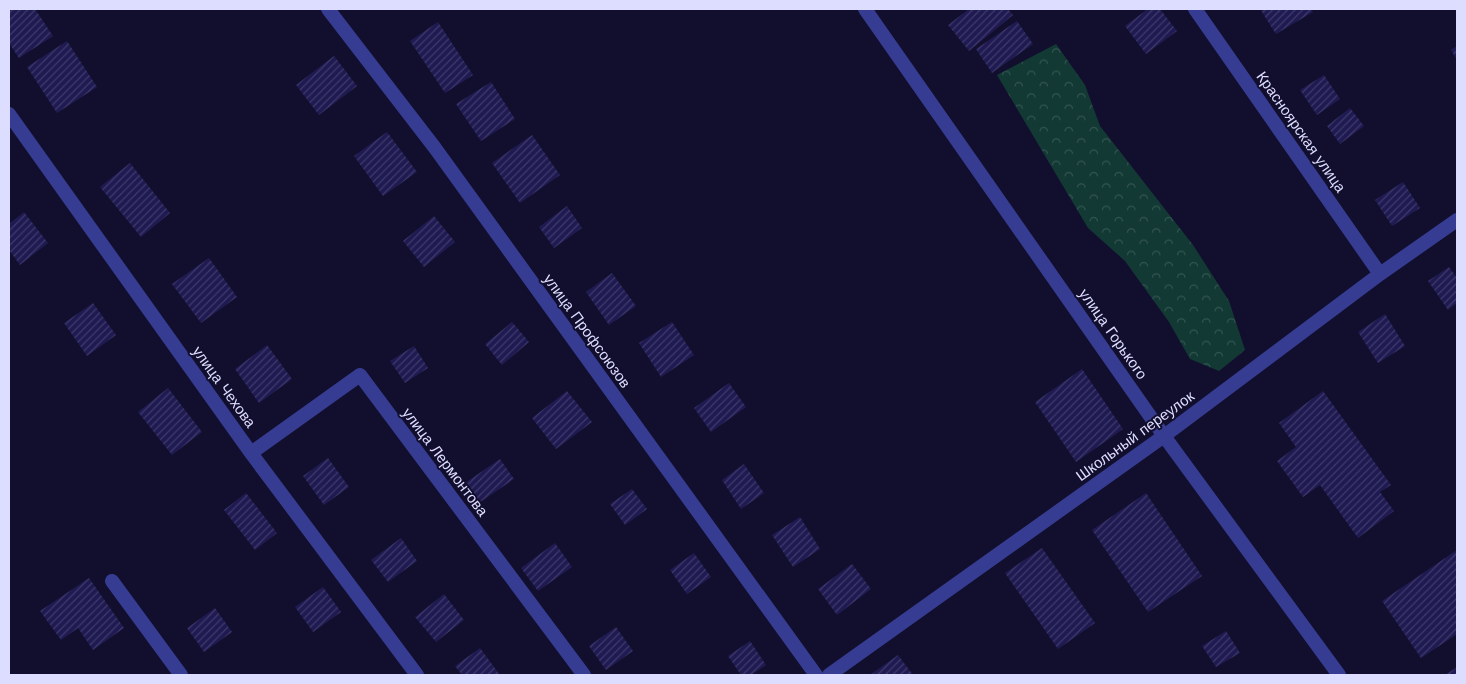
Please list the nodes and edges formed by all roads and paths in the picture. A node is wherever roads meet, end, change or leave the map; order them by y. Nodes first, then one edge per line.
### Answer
1 (328, 9) edge
2 (865, 9) edge
3 (1196, 9) edge
4 (9, 114) edge
5 (1457, 220) edge
6 (1380, 274) junction
7 (1164, 436) junction
8 (251, 452) junction
9 (112, 581) dead end
10 (181, 675) edge
11 (417, 675) edge
12 (584, 675) edge
13 (816, 675) edge
14 (829, 675) edge
15 (1339, 675) edge

1 - 13 street, улица Профсоюзов
2 - 7 street, улица Горького
3 - 6 street, Красноярская улица
4 - 8 street, улица Чехова
5 - 6 street, Школьный переулок
6 - 7 street, Школьный переулок
7 - 14 street, Школьный переулок
7 - 15 street, улица Горького
8 - 11 street, улица Чехова
8 - 12 street, улица Лермонтова
9 - 10 street

